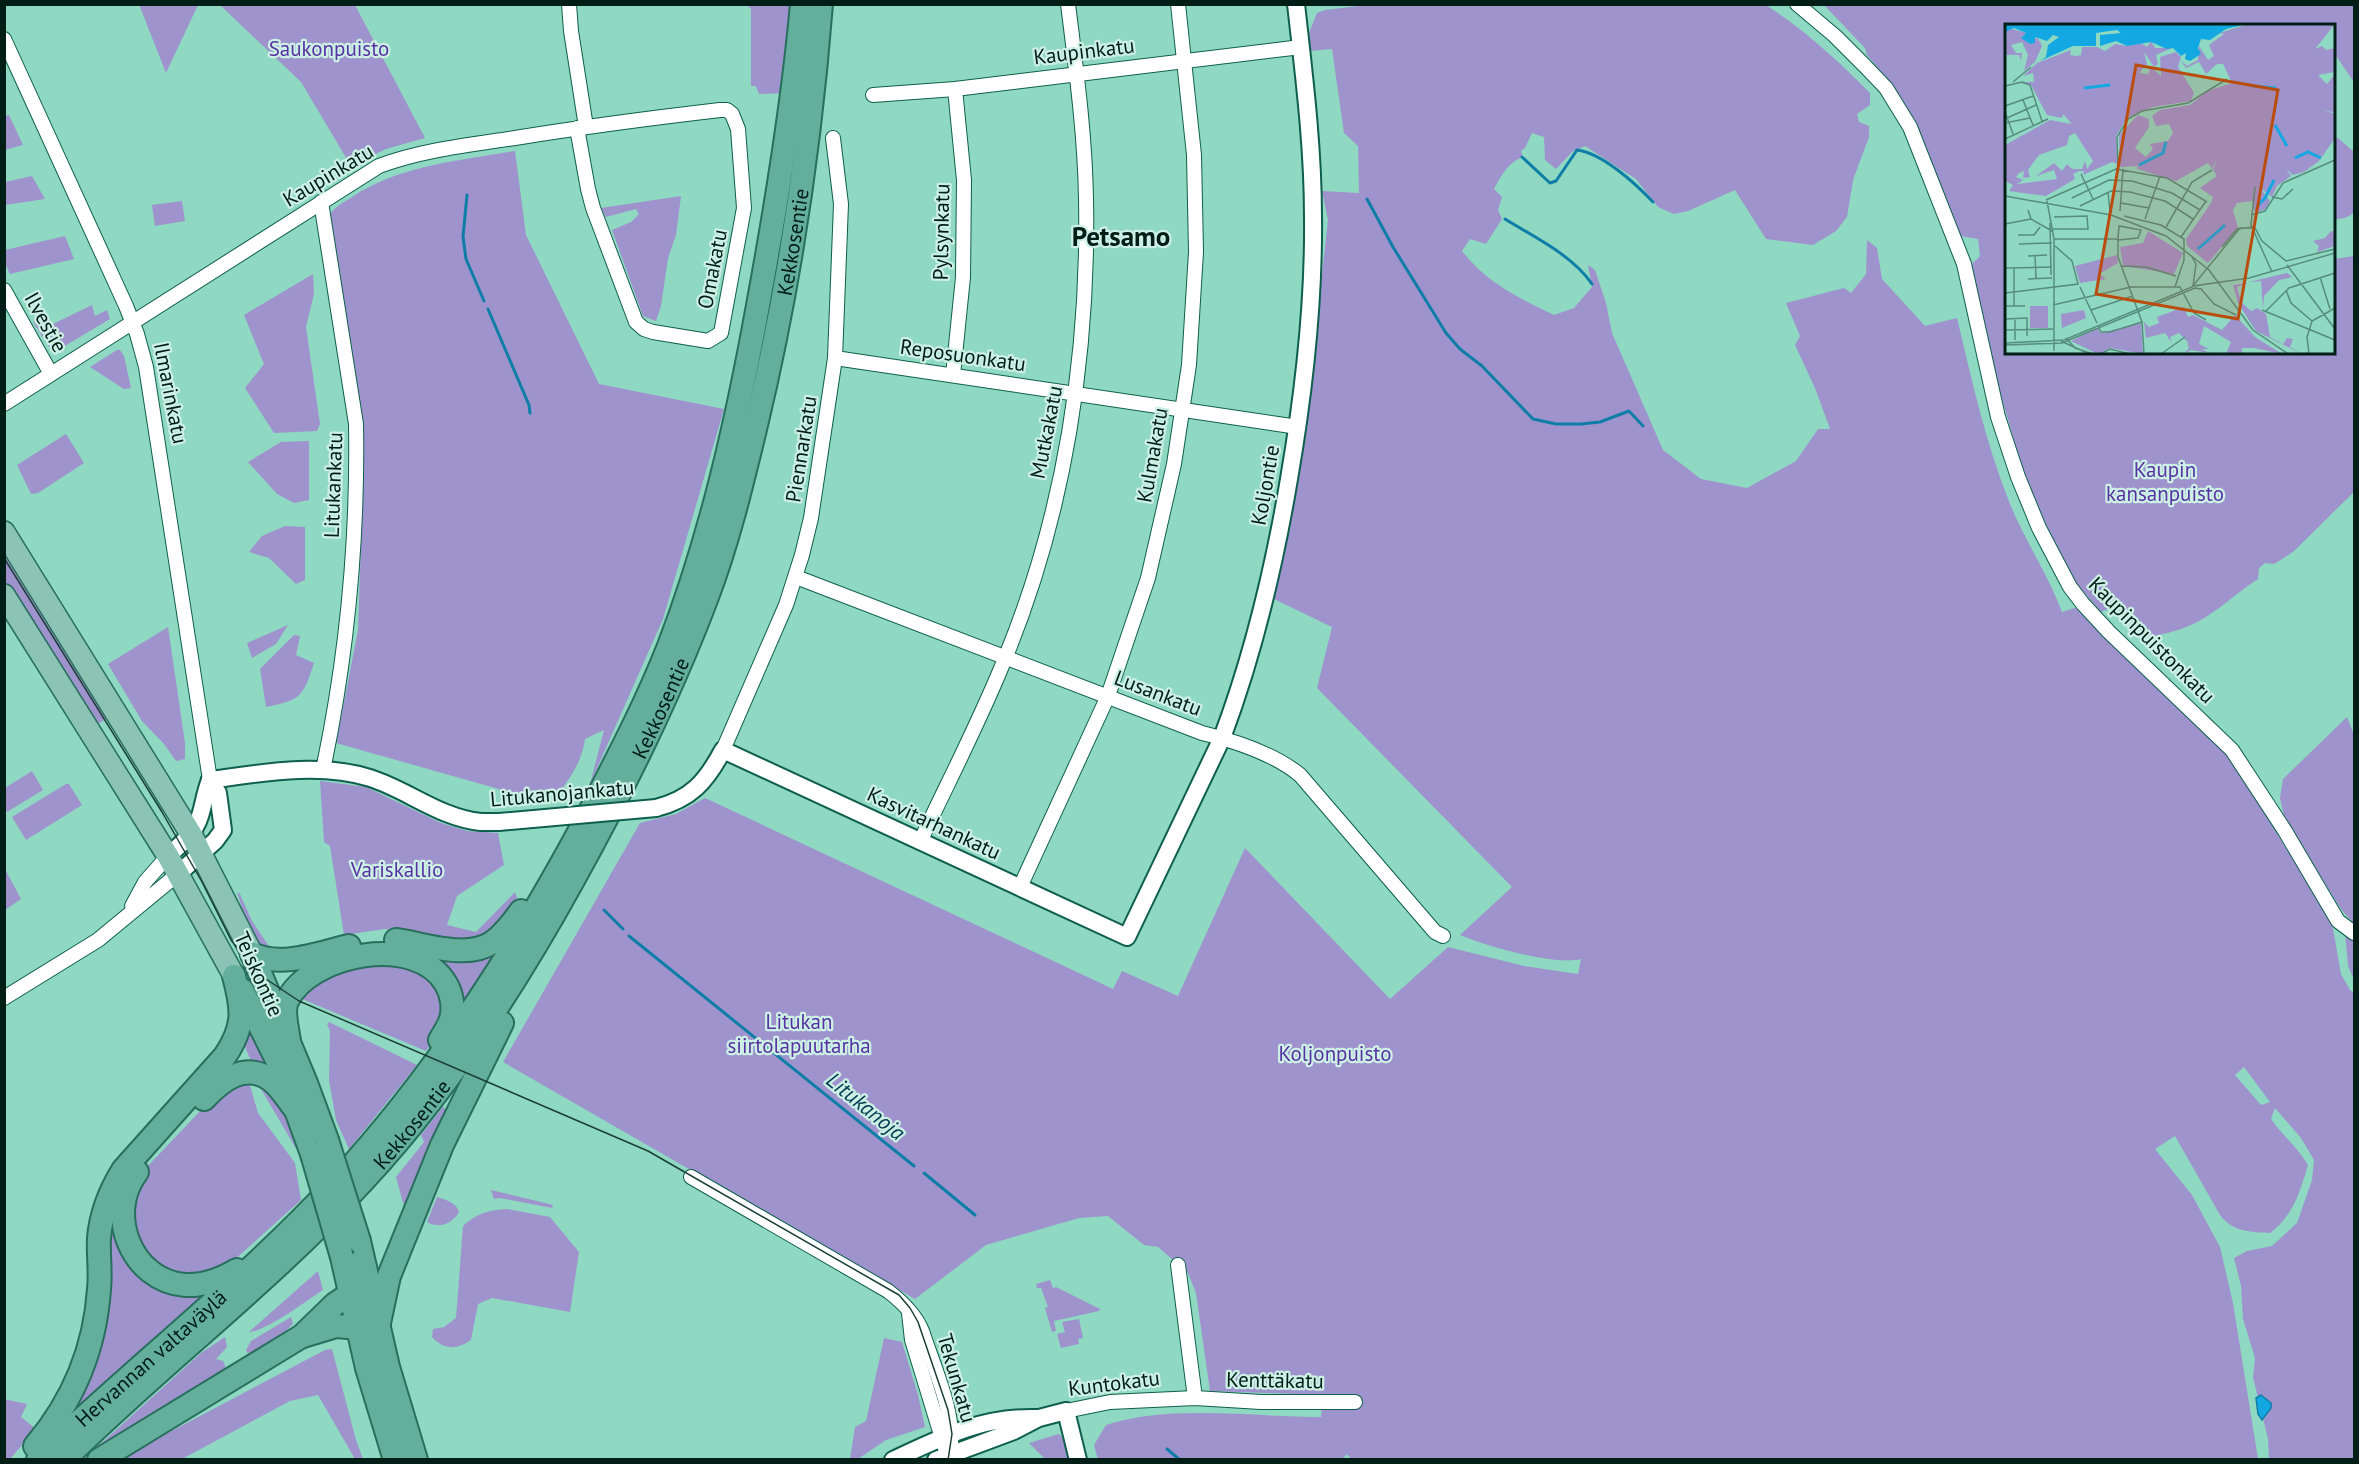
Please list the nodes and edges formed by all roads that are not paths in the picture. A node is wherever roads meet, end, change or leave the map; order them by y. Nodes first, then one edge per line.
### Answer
1 (569, 4) edge
2 (802, 4) edge
3 (821, 4) edge
4 (1068, 4) edge
5 (1178, 4) edge
6 (1296, 4) edge
7 (1797, 4) edge
8 (4, 39) edge
9 (1301, 47) junction
10 (1184, 60) junction
11 (1076, 74) junction
12 (955, 89) junction
13 (873, 95) dead end
14 (720, 110) joint
15 (582, 128) junction
16 (833, 138) dead end
17 (321, 202) junction
18 (4, 290) edge
19 (132, 321) junction
20 (835, 358) junction
21 (51, 374) junction
22 (953, 375) junction
23 (1076, 393) junction
24 (4, 404) edge
25 (1182, 409) junction
26 (1298, 427) junction
27 (4, 532) edge
28 (796, 577) junction
29 (4, 595) edge
30 (1006, 657) junction
31 (1108, 696) junction
32 (1222, 738) junction
33 (723, 750) junction
34 (323, 770) junction
35 (210, 780) junction
36 (191, 834) junction
37 (920, 842) junction
38 (201, 854) junction
39 (173, 865) junction
40 (1020, 887) junction
41 (546, 891) junction
42 (128, 913) junction
43 (553, 917) junction
44 (2355, 933) edge
45 (1443, 936) dead end
46 (1123, 940) joint
47 (252, 954) junction
48 (234, 976) junction
49 (4, 998) edge
50 (289, 1042) junction
51 (428, 1073) junction
52 (295, 1110) junction
53 (319, 1147) junction
54 (691, 1177) dead end
55 (261, 1256) junction
56 (1178, 1265) dead end
57 (369, 1283) junction
58 (247, 1296) joint
59 (369, 1326) junction
60 (302, 1336) junction
61 (1195, 1398) junction
62 (1355, 1402) dead end
63 (1066, 1411) junction
64 (1039, 1418) junction
65 (946, 1436) junction
66 (943, 1457) edge
67 (23, 1460) edge
68 (38, 1460) edge
69 (64, 1460) edge
70 (99, 1460) edge
71 (395, 1460) edge
72 (416, 1460) edge
73 (894, 1460) edge
74 (1078, 1460) edge

1 - 15 street, Omakatu
2 - 41 highway, Kekkosentie
3 - 43 highway, Kekkosentie
4 - 11 street, Mutkakatu
5 - 10 street, Kulmakatu
6 - 9 street, Koljontie
7 - 44 street, Kaupinpuistonkatu
8 - 19 street, Ilmarinkatu
9 - 10 street, Kaupinkatu
9 - 26 street, Koljontie
10 - 11 street, Kaupinkatu
10 - 25 street, Kulmakatu
11 - 12 street, Kaupinkatu
11 - 23 street, Mutkakatu
12 - 13 street, Kaupinkatu
12 - 22 street, Pylsynkatu
14 - 15 street, Kaupinkatu
14 - 15 street, Omakatu
15 - 17 street, Kaupinkatu
16 - 20 street, Piennarkatu
17 - 19 street, Kaupinkatu
17 - 34 street, Litukankatu
18 - 21 street, Ilvestie
19 - 21 street, Kaupinkatu
19 - 35 street, Ilmarinkatu
20 - 22 street, Reposuonkatu
20 - 28 street, Piennarkatu
21 - 24 street, Kaupinkatu
22 - 23 street, Reposuonkatu
23 - 25 street, Reposuonkatu
23 - 30 street, Mutkakatu
25 - 26 street, Reposuonkatu
25 - 31 street, Kulmakatu
26 - 32 street, Koljontie
27 - 36 main road, Teiskontie
28 - 30 street, Lusankatu
28 - 33 street, Piennarkatu
29 - 39 main road, Teiskontie
30 - 31 street, Lusankatu
30 - 37 street, Mutkakatu
31 - 32 street, Lusankatu
31 - 40 street, Kulmakatu
32 - 45 street, Lusankatu
32 - 46 street, Koljontie
33 - 34 street, Litukanojankatu, bridge
33 - 37 street, Kasvitarhankatu
34 - 35 street, Litukanojankatu
35 - 36 street, Ilmarinkatu
35 - 38 street, Ilmarinkatu
36 - 38 main road, Teiskontie
36 - 39 street
37 - 40 street, Kasvitarhankatu
38 - 39 street
38 - 47 main road, Teiskontie
39 - 42 street
39 - 42 street
39 - 48 main road, Teiskontie
40 - 46 street, Kasvitarhankatu
41 - 47 highway
41 - 51 highway, Kekkosentie
42 - 49 street
43 - 57 highway
43 - 58 highway, Kekkosentie
47 - 50 highway, Teiskontie
48 - 52 highway, Teiskontie
48 - 67 highway
50 - 51 highway
50 - 53 highway, Teiskontie
51 - 55 highway, Kekkosentie
52 - 53 highway, Teiskontie
52 - 55 highway
53 - 57 highway, Teiskontie, bridge
53 - 57 highway, Teiskontie, bridge
54 - 65 street, Tekunkatu
55 - 68 highway, Hervannan valtaväylä
56 - 61 street
57 - 59 highway, Teiskontie
57 - 59 highway
57 - 60 highway
58 - 69 highway, Hervannan valtaväylä
59 - 60 highway
59 - 71 highway, Teiskontie
59 - 72 highway, Teiskontie
60 - 70 highway
61 - 62 street, Kenttäkatu
61 - 63 street, Kuntokatu
63 - 64 street, Kuntokatu
63 - 74 street
64 - 65 street, Kuntokatu
64 - 66 street, Kuntokatu
65 - 66 street, Tekunkatu
65 - 73 street, Kuntokatu

